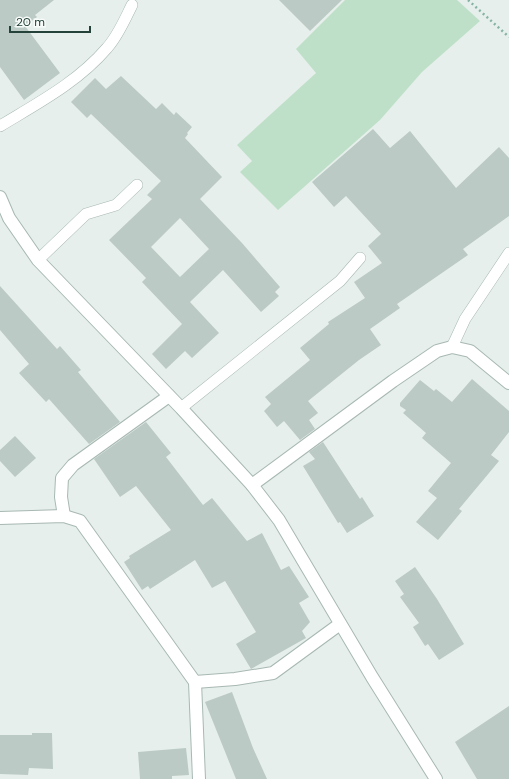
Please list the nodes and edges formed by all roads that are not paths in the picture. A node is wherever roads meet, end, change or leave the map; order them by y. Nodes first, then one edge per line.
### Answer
1 (132, 5) dead end
2 (0, 126) edge
3 (137, 185) dead end
4 (0, 197) edge
5 (509, 253) edge
6 (360, 258) dead end
7 (38, 260) junction
8 (452, 347) junction
9 (509, 383) edge
10 (169, 396) junction
11 (181, 408) junction
12 (252, 485) junction
13 (64, 516) junction
14 (0, 518) edge
15 (340, 624) junction
16 (195, 682) junction
17 (199, 779) edge
18 (436, 779) edge

1 - 2 lane
3 - 7 lane
4 - 7 street
5 - 8 lane
6 - 11 lane
7 - 10 street
8 - 9 street
8 - 12 street
10 - 11 street
10 - 13 street
11 - 12 street
12 - 15 street
13 - 14 street
13 - 16 street
15 - 16 street
15 - 18 street
16 - 17 street

